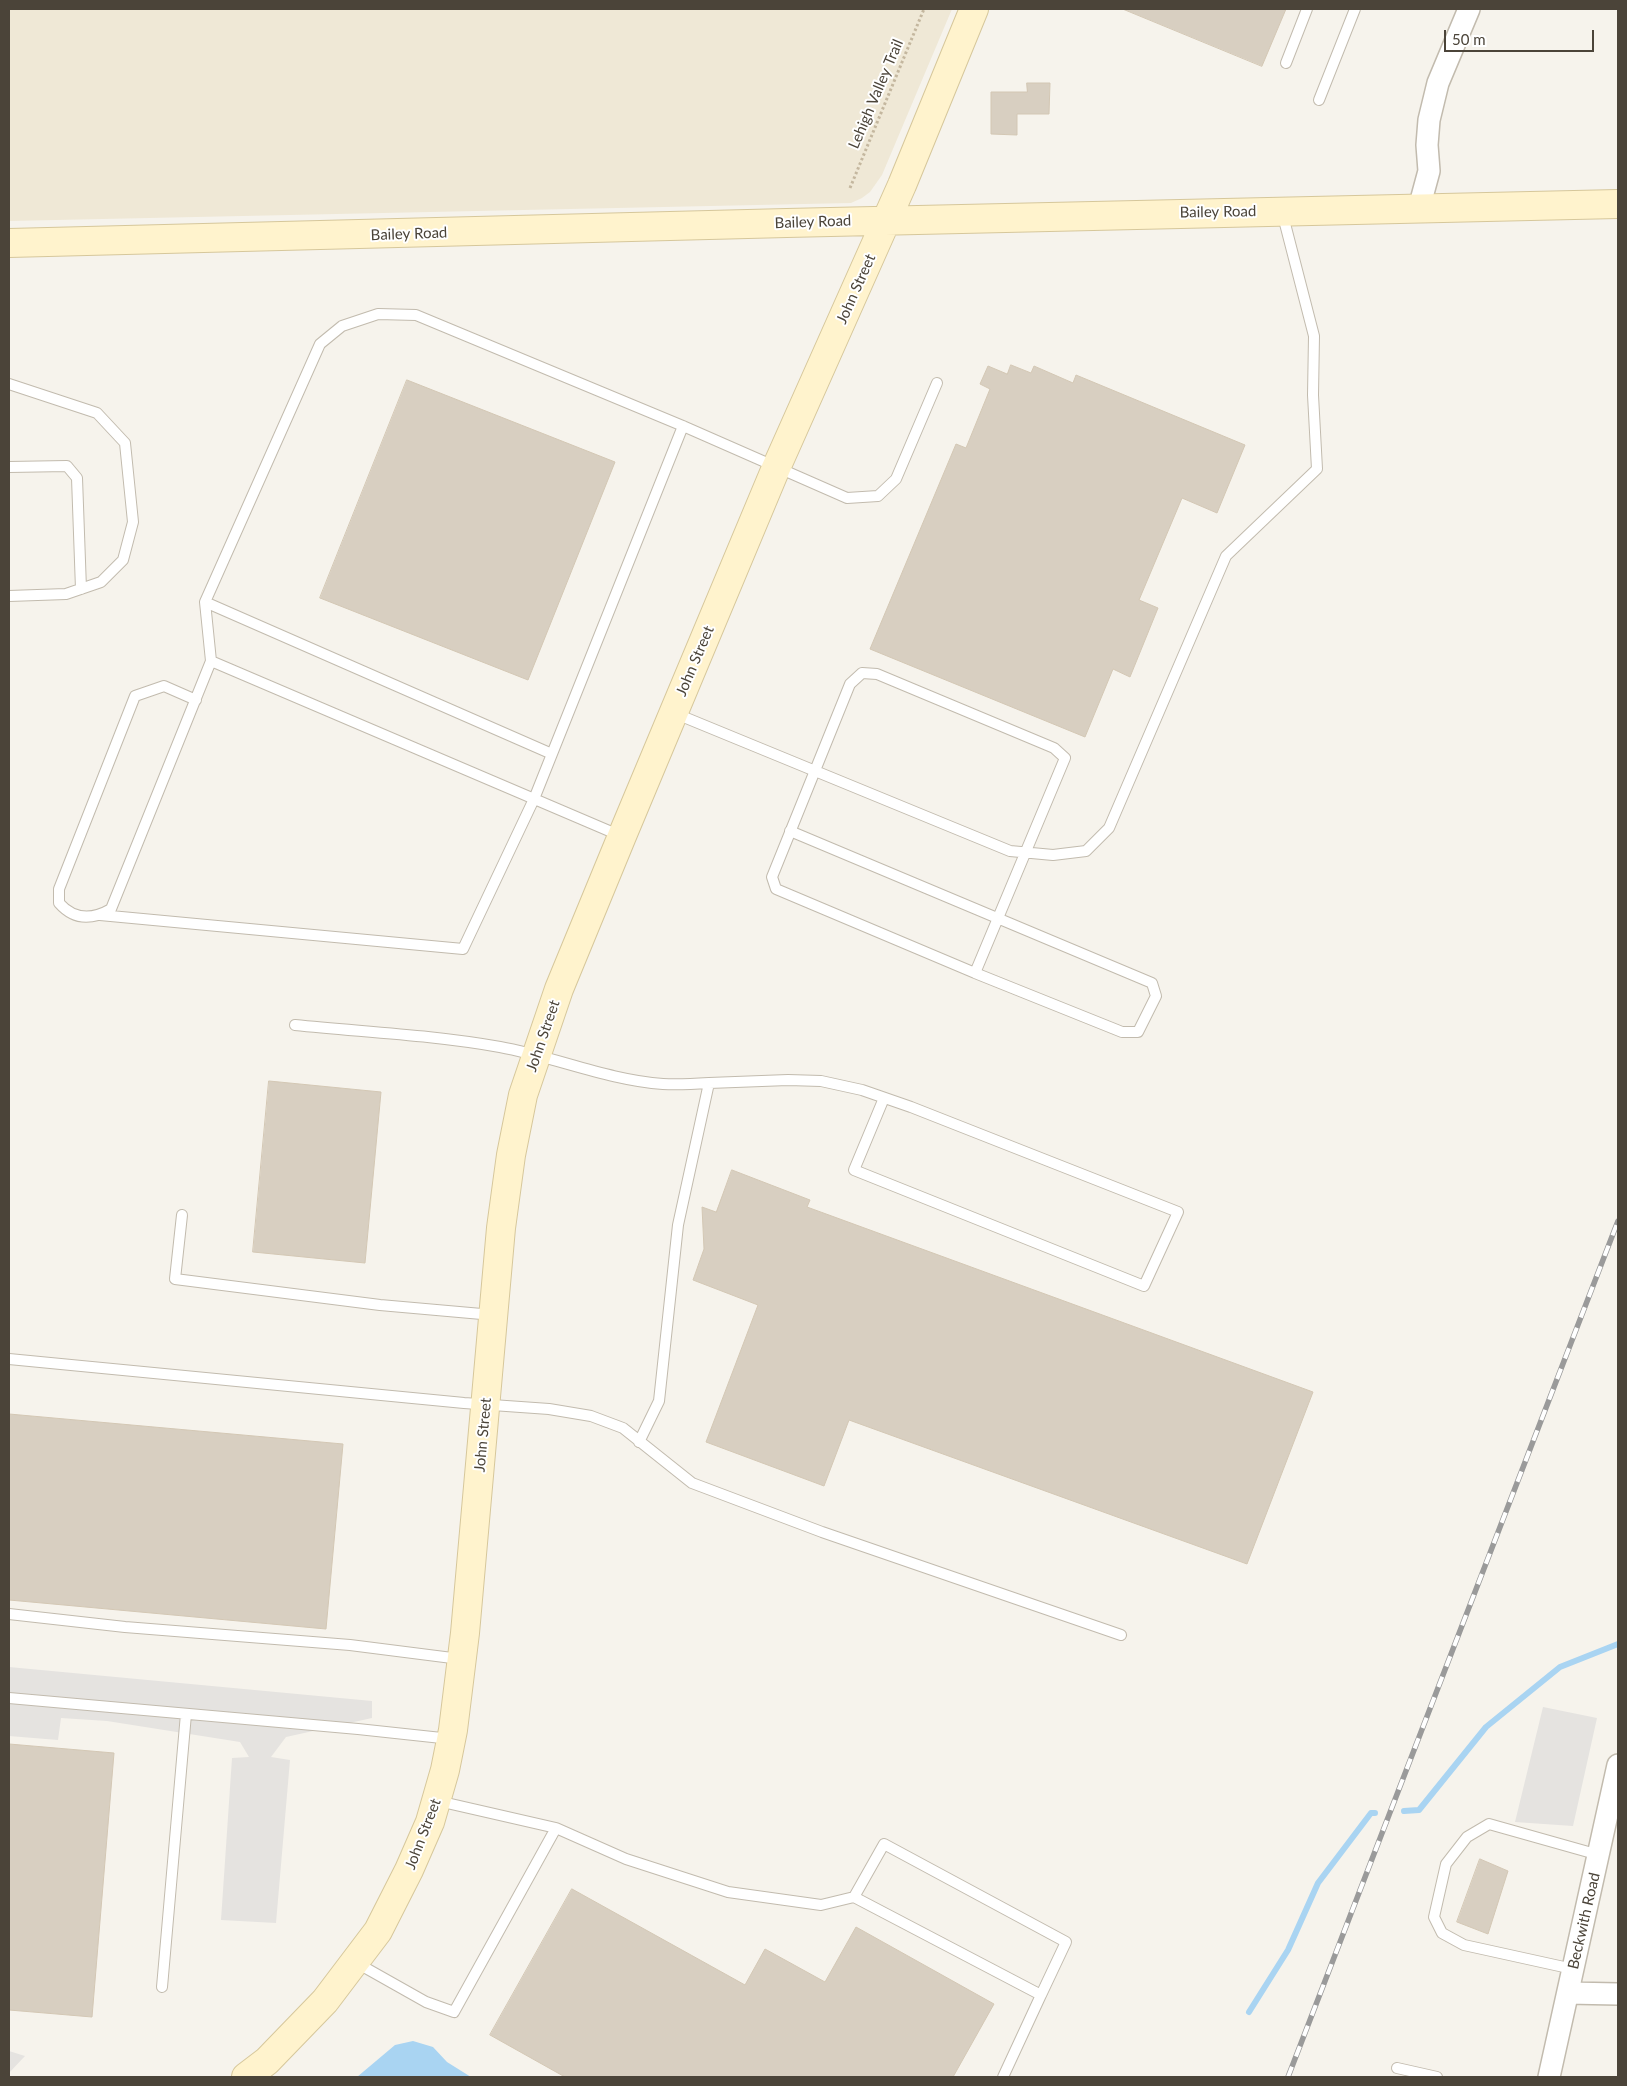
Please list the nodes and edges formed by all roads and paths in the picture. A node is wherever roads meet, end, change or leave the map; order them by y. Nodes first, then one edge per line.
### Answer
1 (924, 9) edge
2 (974, 9) edge
3 (1307, 9) edge
4 (1355, 9) edge
5 (1468, 9) edge
6 (1286, 63) dead end
7 (1320, 100) dead end
8 (850, 188) dead end
9 (1618, 204) edge
10 (1420, 208) junction
11 (1281, 211) junction
12 (886, 220) junction
13 (9, 243) edge
14 (937, 383) dead end
15 (9, 384) edge
16 (683, 426) junction
17 (9, 467) edge
18 (776, 468) junction
19 (80, 589) junction
20 (9, 596) edge
21 (205, 602) junction
22 (211, 661) junction
23 (196, 700) junction
24 (674, 713) junction
25 (552, 754) junction
26 (815, 771) junction
27 (534, 799) junction
28 (790, 831) junction
29 (622, 836) junction
30 (1026, 853) junction
31 (100, 915) junction
32 (998, 918) junction
33 (975, 973) junction
34 (295, 1025) dead end
35 (536, 1055) junction
36 (709, 1083) junction
37 (884, 1098) junction
38 (182, 1215) dead end
39 (494, 1315) junction
40 (9, 1359) edge
41 (485, 1405) junction
42 (639, 1442) junction
43 (9, 1614) edge
44 (1121, 1635) dead end
45 (461, 1659) junction
46 (9, 1698) edge
47 (186, 1714) junction
48 (452, 1740) junction
49 (1618, 1765) edge
50 (437, 1801) junction
51 (556, 1828) junction
52 (1598, 1855) junction
53 (854, 1896) junction
54 (354, 1962) junction
55 (1573, 1969) junction
56 (162, 1987) dead end
57 (1568, 1993) junction
58 (1618, 1994) edge
59 (1041, 1995) junction
60 (1396, 2068) dead end
61 (246, 2077) edge
62 (1003, 2077) edge
63 (1437, 2077) edge
64 (1549, 2077) edge

1 - 8 path, Lehigh Valley Trail
2 - 12 street, John Street
3 - 6 lane
4 - 7 lane
5 - 10 street
9 - 10 street, Bailey Road
10 - 11 street, Bailey Road
11 - 12 street, Bailey Road
11 - 30 lane
12 - 13 street, Bailey Road
12 - 18 street, John Street
14 - 18 lane
15 - 19 lane
16 - 18 lane
16 - 21 lane
16 - 25 lane
17 - 19 lane
18 - 24 street, John Street
19 - 20 lane
21 - 22 lane
21 - 25 lane
22 - 23 lane
22 - 27 lane
23 - 31 lane
23 - 31 lane
24 - 26 lane
24 - 29 street, John Street
25 - 27 lane
26 - 28 lane
26 - 30 lane
26 - 30 lane
27 - 29 lane
27 - 31 lane
28 - 32 lane
28 - 33 lane
29 - 35 street, John Street
30 - 32 lane
32 - 33 lane
32 - 33 lane
34 - 35 lane
35 - 36 lane
35 - 39 street, John Street
36 - 37 lane
36 - 42 lane
37 - 37 lane
38 - 39 lane
39 - 41 street, John Street
40 - 41 lane
41 - 42 lane
41 - 45 street, John Street
42 - 44 lane
43 - 45 lane
45 - 48 street, John Street
46 - 47 lane
47 - 48 lane
47 - 56 lane
48 - 50 street, John Street
49 - 52 street, Beckwith Road
50 - 51 lane
50 - 54 street, John Street
51 - 53 lane
51 - 54 lane
52 - 55 street, Beckwith Road
52 - 55 lane
53 - 59 lane
53 - 59 lane
54 - 61 street, John Street
55 - 57 street, Beckwith Road
57 - 58 street
57 - 64 street, Beckwith Road
59 - 62 lane
60 - 63 lane

